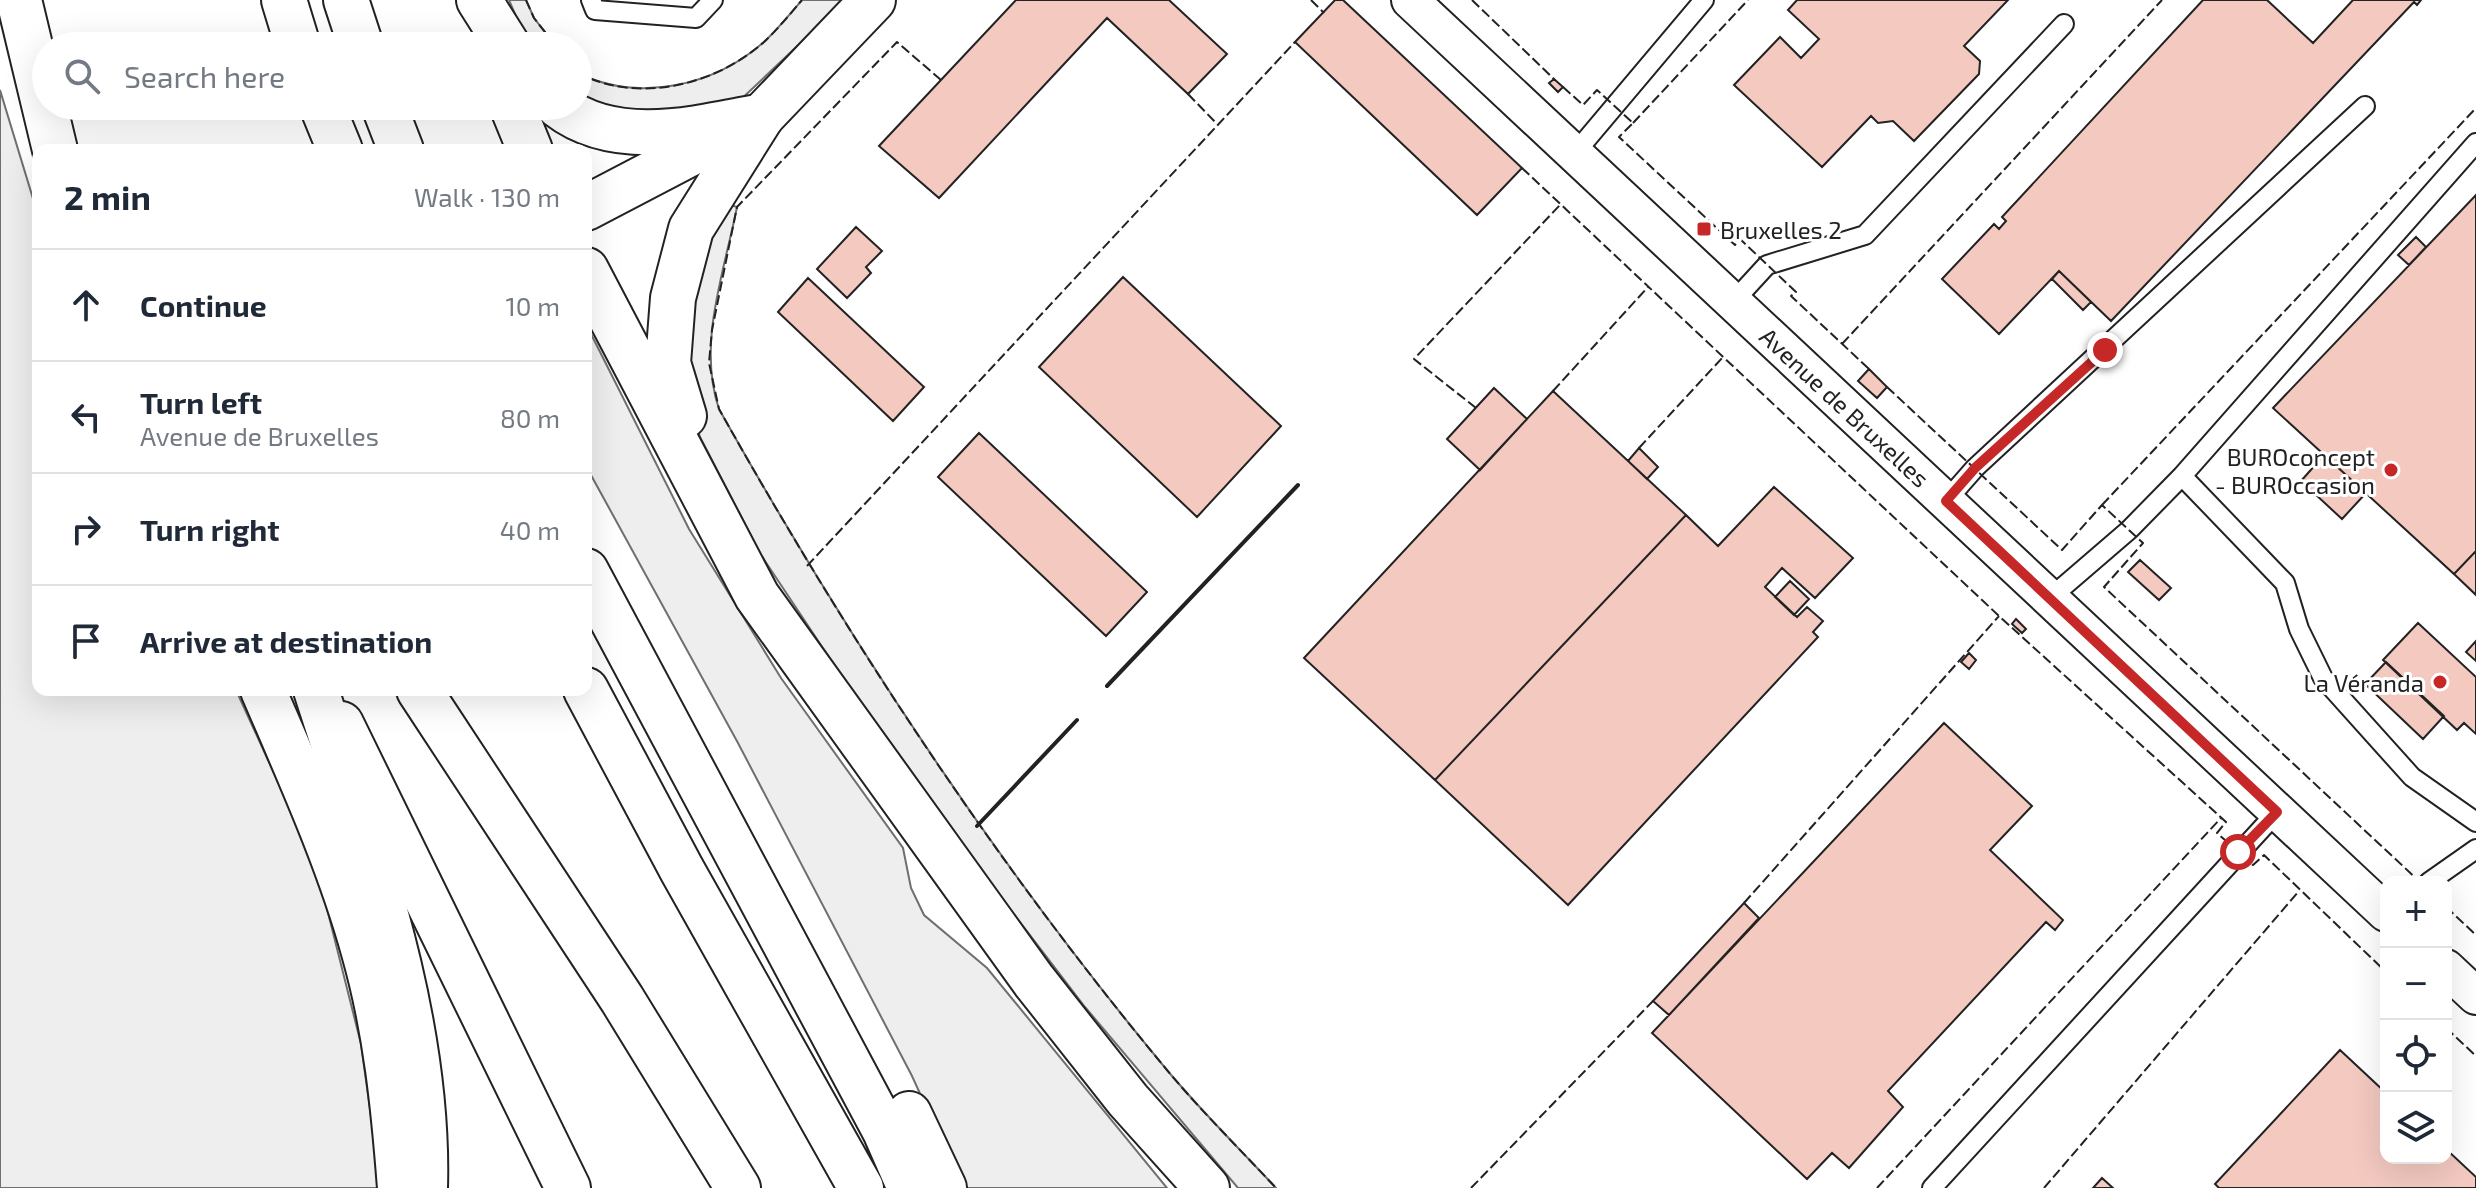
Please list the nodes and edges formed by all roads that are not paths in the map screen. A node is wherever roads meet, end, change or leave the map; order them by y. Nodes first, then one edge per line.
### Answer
1 (19, 0) edge
2 (284, 0) edge
3 (346, 0) edge
4 (469, 0) edge
5 (479, 0) edge
6 (591, 0) edge
7 (713, 0) edge
8 (873, 0) edge
9 (1410, 0) edge
10 (1704, 0) edge
11 (2064, 24) dead end
12 (294, 32) edge
13 (356, 32) edge
14 (481, 32) edge
15 (499, 32) edge
16 (32, 52) edge
17 (2365, 106) dead end
18 (762, 116) junction
19 (49, 120) edge
20 (328, 120) edge
21 (389, 120) edge
22 (518, 120) edge
23 (582, 120) edge
24 (54, 141) edge
25 (2476, 143) edge
26 (338, 144) edge
27 (399, 144) edge
28 (528, 144) edge
29 (1575, 153) junction
30 (592, 205) edge
31 (592, 281) edge
32 (1733, 302) junction
33 (2182, 476) junction
34 (1946, 501) junction
35 (592, 582) edge
36 (757, 596) junction
37 (2050, 598) junction
38 (631, 656) junction
39 (266, 696) edge
40 (318, 696) edge
41 (326, 696) edge
42 (423, 696) edge
43 (589, 696) edge
44 (2277, 812) junction
45 (2476, 822) edge
46 (2476, 849) edge
47 (2438, 876) edge
48 (2380, 907) edge
49 (2452, 974) edge
50 (2476, 996) edge
51 (400, 1188) edge
52 (425, 1188) edge
53 (568, 1188) edge
54 (738, 1188) edge
55 (861, 1188) edge
56 (910, 1188) edge
57 (944, 1188) edge
58 (1207, 1188) edge
59 (1932, 1188) edge

1 - 16 main road
2 - 12 main road
3 - 13 main road
4 - 14 main road
5 - 15 main road
6 - 7 lane
8 - 18 main road
9 - 29 street, Avenue de Bruxelles
10 - 29 lane
11 - 32 lane
17 - 34 lane
18 - 23 main road
18 - 30 main road
18 - 36 main road
19 - 24 main road
20 - 26 main road
21 - 27 main road
22 - 28 main road
25 - 33 lane
29 - 32 street, Avenue de Bruxelles
31 - 36 main road
32 - 34 street, Avenue de Bruxelles
33 - 37 lane
33 - 45 lane
34 - 37 street, Avenue de Bruxelles
35 - 38 main road
36 - 58 main road
37 - 44 street, Avenue de Bruxelles
38 - 56 main road
38 - 57 main road
39 - 51 main road
40 - 52 main road
41 - 53 main road
42 - 54 main road
43 - 55 main road
44 - 48 street, Avenue de Bruxelles
44 - 59 lane
46 - 47 lane
49 - 50 street

